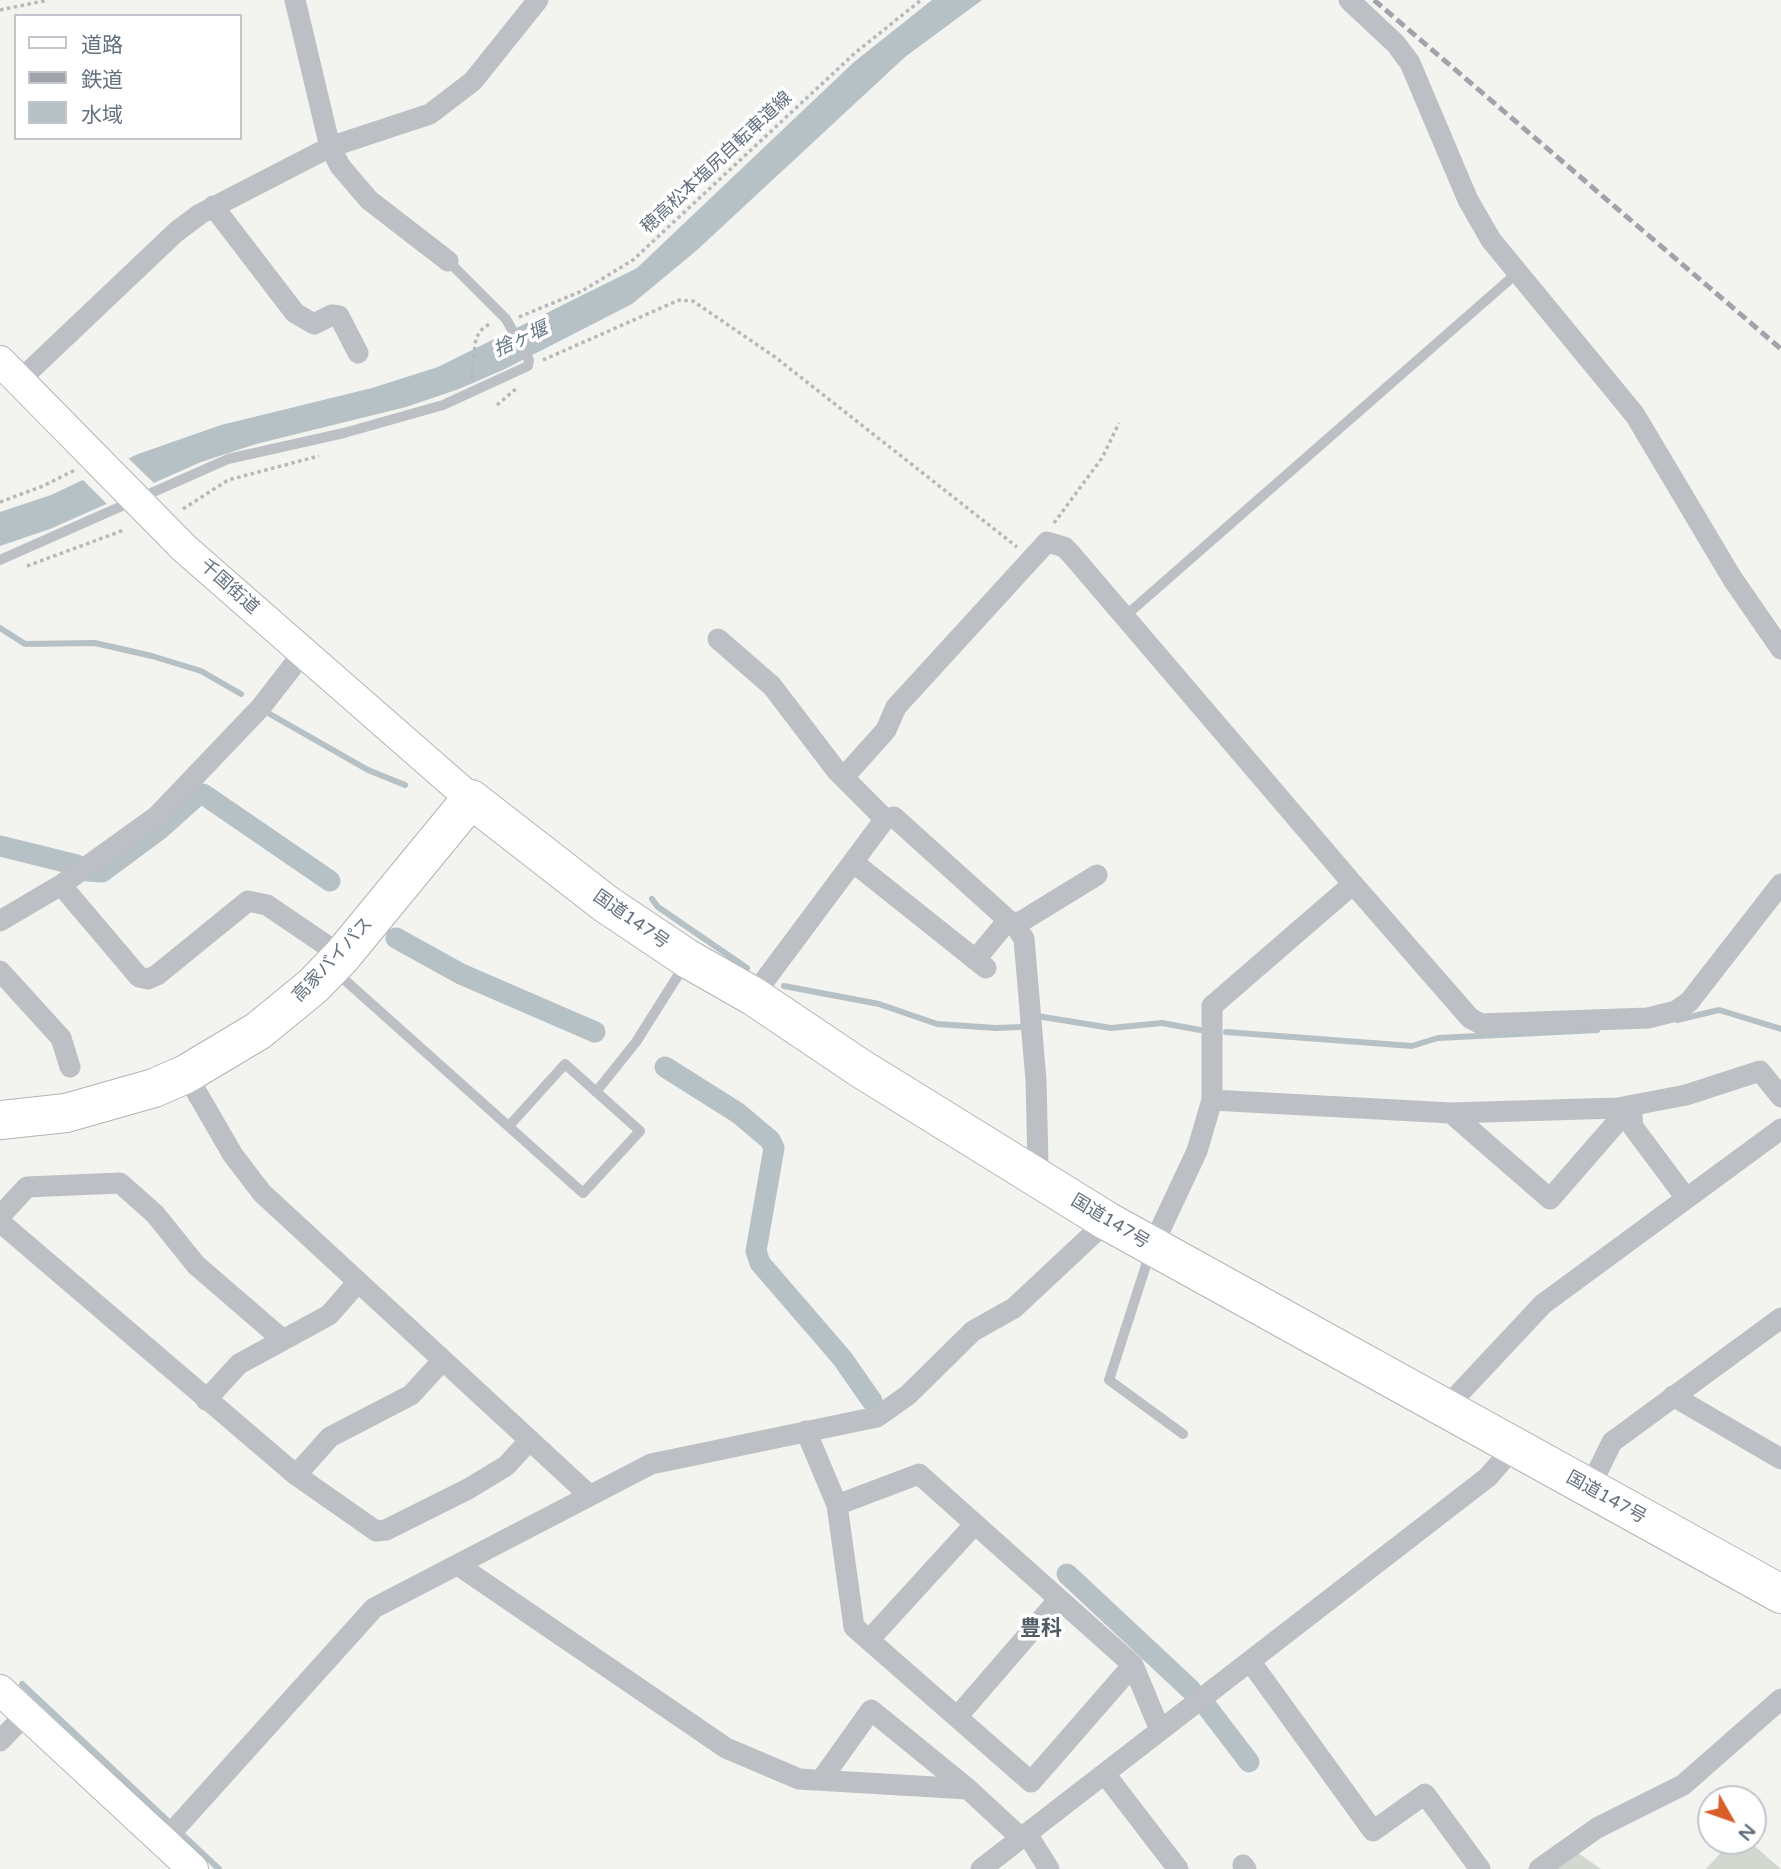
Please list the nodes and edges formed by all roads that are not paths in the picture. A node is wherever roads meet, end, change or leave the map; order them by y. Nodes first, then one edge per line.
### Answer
1 (295, 0) edge
2 (538, 0) edge
3 (1349, 0) edge
4 (330, 147) junction
5 (213, 206) junction
6 (448, 261) joint
7 (1517, 272) junction
8 (358, 353) dead end
9 (10, 370) edge
10 (136, 498) junction
11 (0, 560) edge
12 (1123, 618) junction
13 (718, 639) dead end
14 (1781, 649) edge
15 (303, 653) junction
16 (845, 778) junction
17 (471, 799) junction
18 (885, 819) junction
19 (853, 862) junction
20 (1097, 875) dead end
21 (61, 884) junction
22 (1353, 884) junction
23 (1781, 884) edge
24 (0, 921) edge
25 (1010, 923) junction
26 (688, 959) junction
27 (336, 961) junction
28 (0, 971) edge
29 (753, 996) junction
30 (69, 1066) dead end
31 (186, 1074) junction
32 (596, 1092) junction
33 (1781, 1097) edge
34 (1213, 1100) junction
35 (1631, 1106) junction
36 (1451, 1113) junction
37 (0, 1120) edge
38 (509, 1126) junction
39 (1781, 1129) edge
40 (1032, 1175) junction
41 (1686, 1198) junction
42 (0, 1219) edge
43 (1107, 1221) junction
44 (1152, 1247) junction
45 (358, 1282) junction
46 (1781, 1318) edge
47 (283, 1340) junction
48 (443, 1360) junction
49 (1673, 1396) junction
50 (206, 1400) junction
51 (1449, 1412) junction
52 (806, 1432) junction
53 (1183, 1434) dead end
54 (530, 1440) junction
55 (1514, 1447) junction
56 (1781, 1459) edge
57 (296, 1475) junction
58 (1589, 1489) junction
59 (588, 1494) junction
60 (837, 1505) junction
61 (975, 1524) junction
62 (458, 1565) junction
63 (1781, 1594) edge
64 (1059, 1599) junction
65 (869, 1640) junction
66 (1250, 1661) junction
67 (1133, 1665) junction
68 (0, 1690) edge
69 (1781, 1699) edge
70 (26, 1714) junction
71 (957, 1717) junction
72 (1160, 1730) junction
73 (0, 1741) edge
74 (1105, 1774) junction
75 (821, 1780) junction
76 (968, 1789) junction
77 (1024, 1836) junction
78 (164, 1841) junction
79 (193, 1869) edge
80 (981, 1869) edge
81 (1049, 1869) edge
82 (1178, 1869) edge
83 (1480, 1869) edge
84 (1539, 1869) edge

1 - 4 street
2 - 4 street
3 - 7 street
4 - 5 street
4 - 6 street
5 - 8 street
5 - 9 street
6 - 10 lane
7 - 12 lane
7 - 14 street
9 - 10 main road, 千国街道
10 - 11 lane
10 - 15 main road, 千国街道
12 - 16 street
12 - 22 street
13 - 16 street
15 - 17 main road, 千国街道
15 - 21 street
16 - 18 street
17 - 26 highway, 国道147号
17 - 27 highway, 高家バイパス
18 - 19 street
18 - 25 street
19 - 25 street
19 - 29 street
20 - 25 street
21 - 24 street
21 - 27 street
22 - 23 street
22 - 34 street
25 - 40 street
26 - 29 highway, 国道147号
26 - 32 lane
27 - 31 highway, 高家バイパス
27 - 38 lane
28 - 30 street
29 - 40 highway, 国道147号
31 - 37 highway, 高家バイパス
31 - 45 street
32 - 38 lane
32 - 38 lane
33 - 35 street
34 - 36 street
34 - 44 street
35 - 36 street
35 - 36 street
35 - 41 street
39 - 41 street
40 - 43 highway, 国道147号
41 - 51 street
42 - 47 street
42 - 50 street
43 - 44 highway, 国道147号
43 - 52 street
44 - 51 highway, 国道147号
44 - 53 lane
45 - 47 street
45 - 48 street
46 - 49 street
47 - 50 street
48 - 54 street
48 - 57 street
49 - 56 street
49 - 58 street
50 - 57 street
51 - 55 highway, 国道147号
52 - 59 street
52 - 60 street
54 - 57 street
54 - 59 street
55 - 58 highway, 国道147号
55 - 66 street
58 - 63 highway, 国道147号
59 - 62 street
60 - 61 street
60 - 65 street
61 - 64 street
61 - 65 street
62 - 75 street
62 - 78 street
64 - 67 street
64 - 71 street
65 - 71 street
66 - 72 street
66 - 83 street
67 - 71 street
67 - 72 street
68 - 70 main road
69 - 84 street
70 - 73 street
70 - 78 main road
72 - 74 street
74 - 77 street
74 - 82 street
75 - 76 street
75 - 76 street
76 - 77 street
77 - 80 street
77 - 81 street
78 - 79 main road

